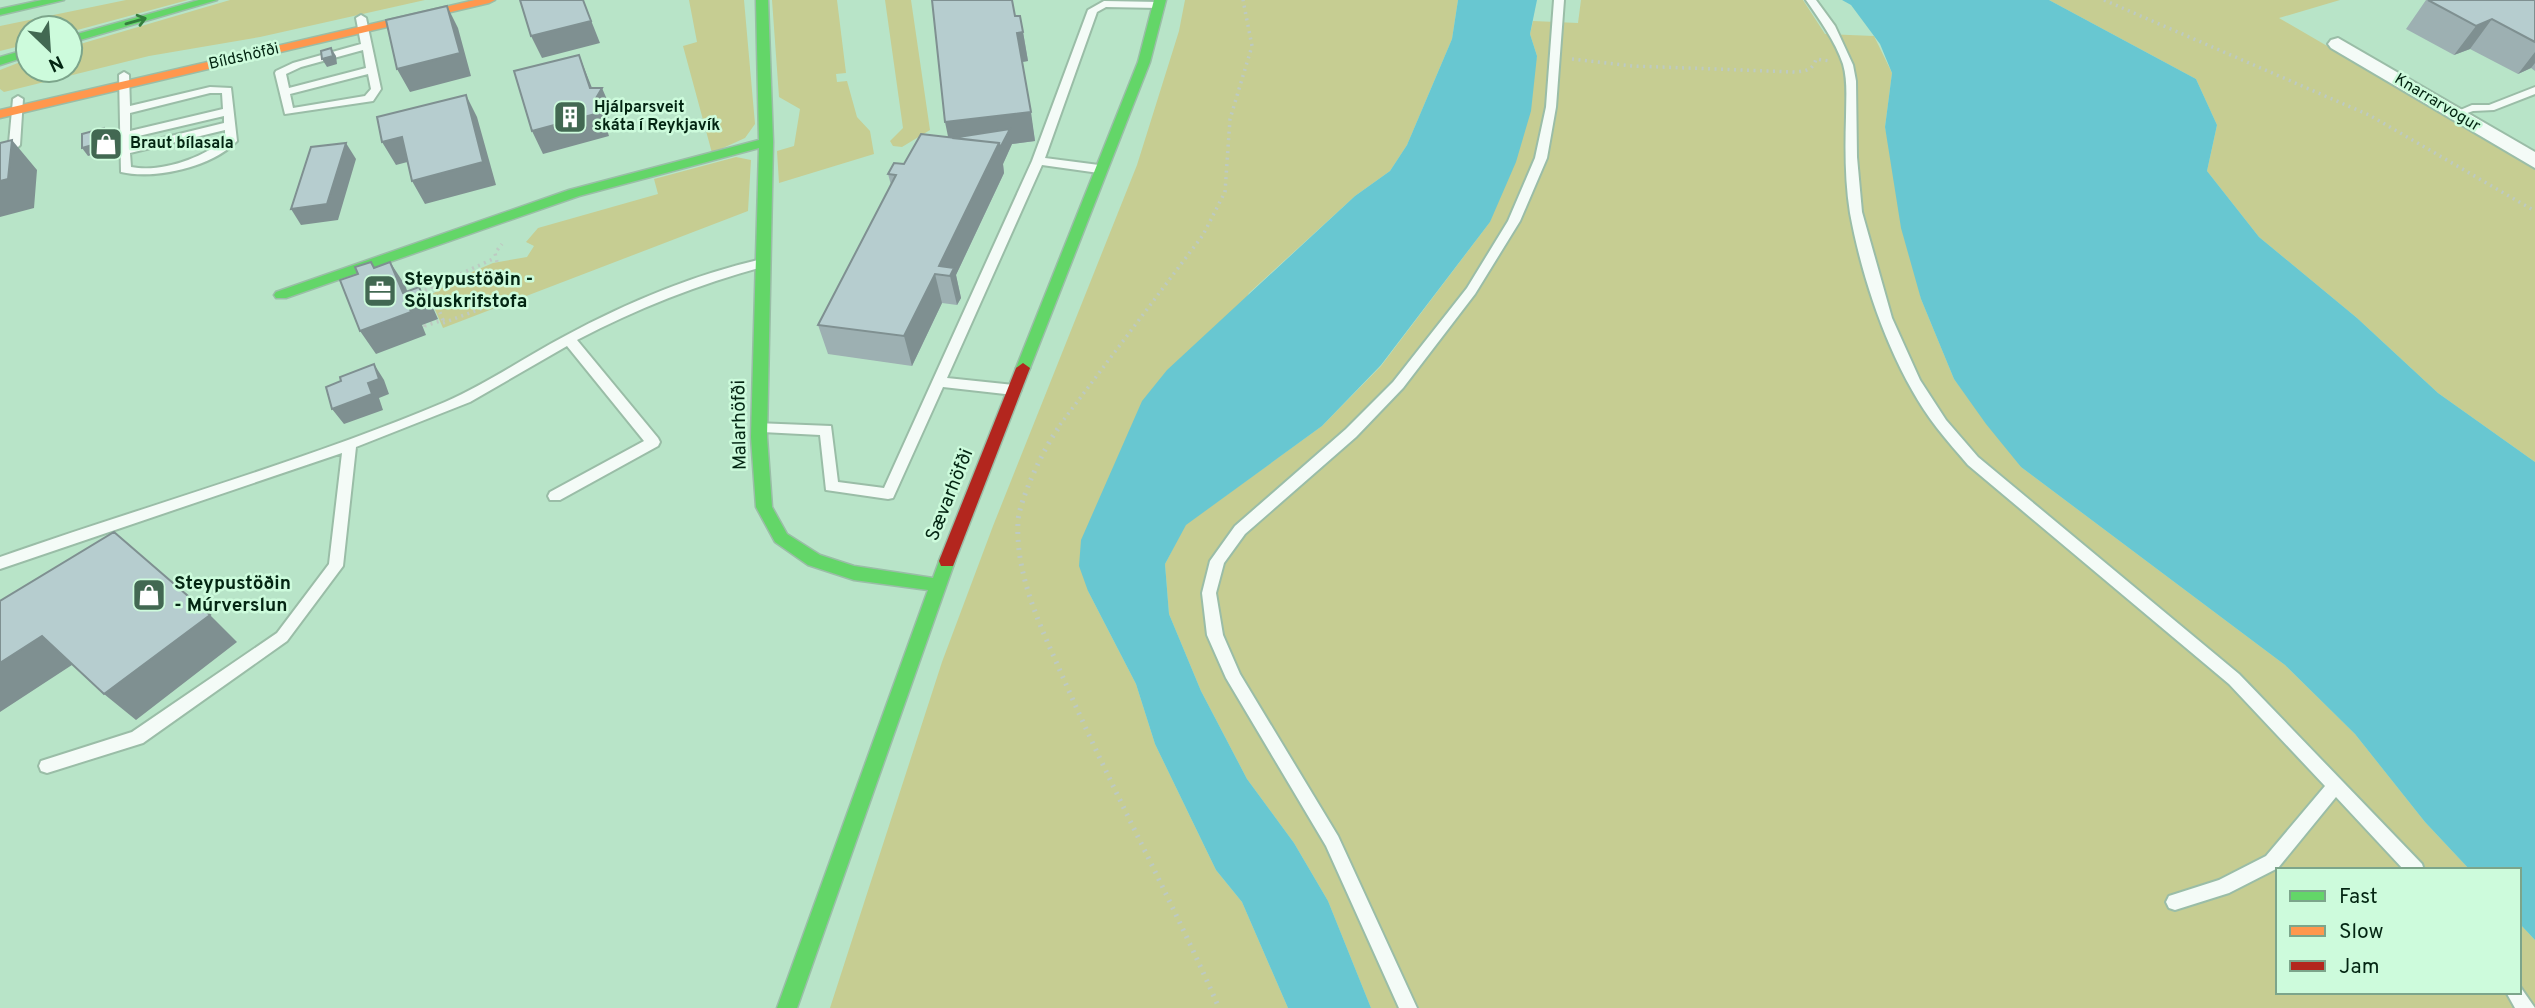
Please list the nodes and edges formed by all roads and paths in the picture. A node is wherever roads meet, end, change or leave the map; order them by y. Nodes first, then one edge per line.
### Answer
1 (58, 0) edge
2 (211, 0) edge
3 (443, 0) edge
4 (488, 0) edge
5 (762, 0) edge
6 (1243, 0) edge
7 (1559, 0) edge
8 (1811, 0) edge
9 (2104, 0) edge
10 (1160, 3) edge
11 (0, 12) edge
12 (363, 24) junction
13 (84, 36) edge
14 (2338, 44) dead end
15 (367, 46) junction
16 (1556, 59) junction
17 (1696, 62) dead end
18 (1848, 65) junction
19 (1696, 68) junction
20 (372, 70) junction
21 (124, 80) junction
22 (2535, 90) edge
23 (284, 92) junction
24 (0, 104) edge
25 (18, 105) junction
26 (124, 111) junction
27 (229, 111) junction
28 (0, 114) edge
29 (2456, 114) junction
30 (230, 125) junction
31 (125, 136) junction
32 (766, 142) junction
33 (0, 148) edge
34 (125, 151) junction
35 (2532, 155) edge
36 (1038, 162) junction
37 (1099, 169) junction
38 (2535, 211) edge
39 (495, 258) dead end
40 (762, 264) junction
41 (281, 295) dead end
42 (415, 295) edge
43 (504, 300) dead end
44 (422, 311) edge
45 (569, 339) junction
46 (939, 382) junction
47 (1014, 390) junction
48 (759, 427) junction
49 (349, 447) junction
50 (555, 496) dead end
51 (0, 563) edge
52 (937, 584) junction
53 (47, 766) dead end
54 (2335, 786) junction
55 (2414, 868) edge
56 (2175, 902) dead end
57 (787, 1008) edge
58 (1219, 1008) edge
59 (1408, 1008) edge

1 - 11 main road
13 -> 2 main road
3 - 12 main road, Bíldshöfði
4 - 12 main road, Bíldshöfði
5 - 32 main road, Malarhöfði
6 - 58 path
7 - 16 lane
8 - 18 lane
9 - 38 path
10 - 36 lane
10 - 37 main road, Sævarhöfði
12 - 15 lane
12 - 21 main road, Bíldshöfði
14 - 29 street, Knarrarvogur
15 - 20 lane
15 - 23 lane
16 - 19 path
16 - 59 lane
17 - 19 path
18 - 19 path
18 - 54 lane
20 - 23 lane
20 - 23 lane
21 - 25 main road, Bíldshöfði
21 - 26 lane
22 - 29 lane
24 - 25 main road, Bíldshöfði
25 - 28 main road, Bíldshöfði
25 - 33 lane
26 - 27 lane
26 - 31 lane
27 - 30 lane
27 - 31 lane
29 - 35 street, Knarrarvogur
30 - 34 lane
30 - 34 lane
31 - 34 lane
32 - 40 main road, Malarhöfði
32 - 41 main road
36 - 37 lane
36 - 46 lane
37 - 47 main road, Sævarhöfði
39 - 42 path
40 - 45 lane
40 - 48 main road, Malarhöfði
43 - 44 path
45 - 49 lane
45 - 50 lane
46 - 47 lane
46 - 48 lane
47 - 52 main road, Sævarhöfði
48 - 52 main road, Malarhöfði
49 - 51 lane
49 - 53 lane
52 - 57 main road, Sævarhöfði
54 - 55 lane
54 - 56 lane

